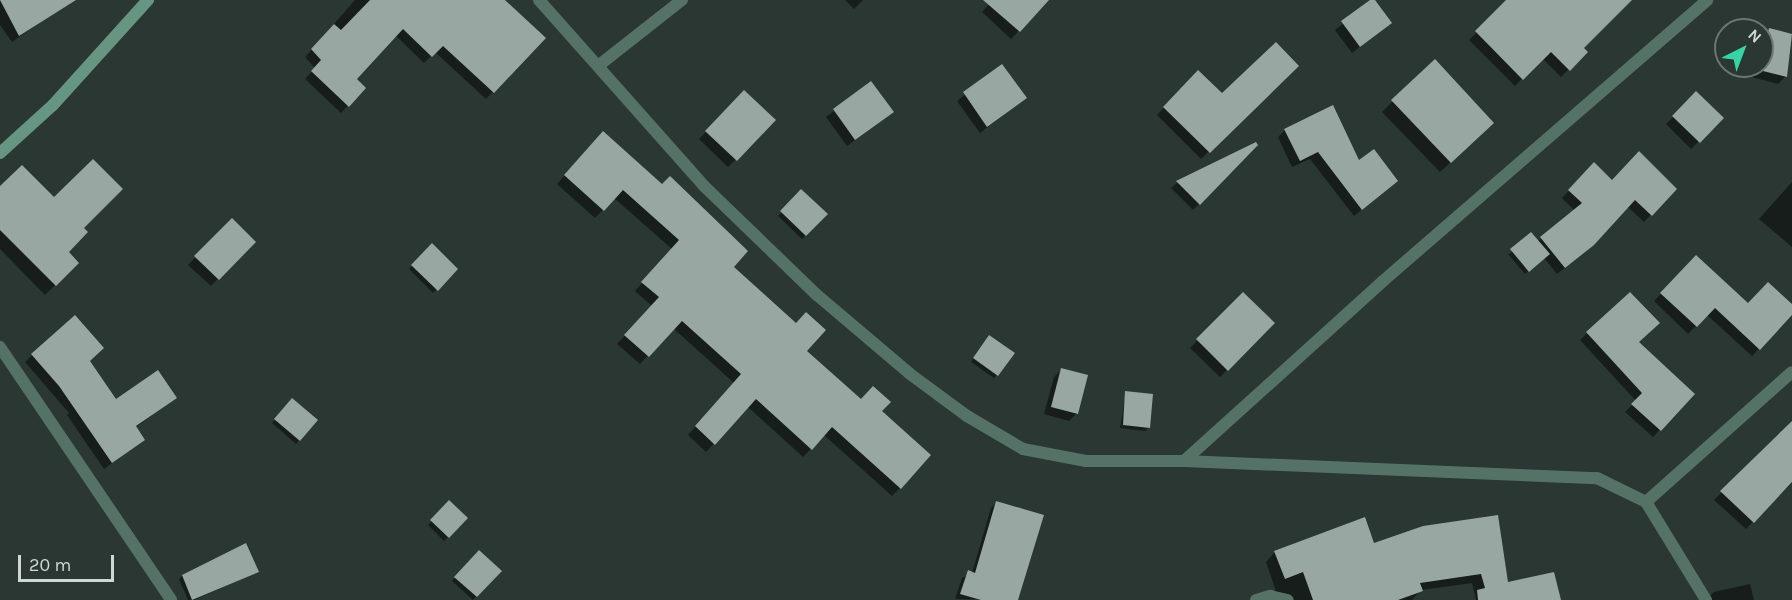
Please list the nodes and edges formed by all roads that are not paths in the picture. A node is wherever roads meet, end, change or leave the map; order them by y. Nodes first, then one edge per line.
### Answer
1 (148, 0) edge
2 (539, 0) edge
3 (682, 0) edge
4 (1707, 0) edge
5 (598, 66) junction
6 (0, 153) edge
7 (0, 347) edge
8 (1792, 372) edge
9 (1184, 461) junction
10 (1646, 502) junction
11 (171, 600) edge
12 (1256, 600) edge
13 (1288, 600) edge
14 (1706, 600) edge

1 - 6 street
2 - 5 street
3 - 5 street
4 - 9 street
5 - 9 street
7 - 11 street
8 - 10 street
9 - 10 street
10 - 14 street
12 - 13 street

